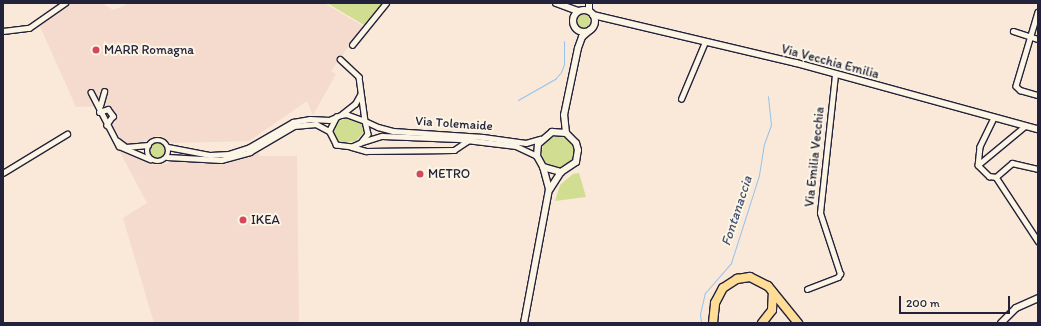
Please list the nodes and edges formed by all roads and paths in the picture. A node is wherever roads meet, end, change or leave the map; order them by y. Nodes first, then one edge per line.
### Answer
1 (65, 3) edge
2 (386, 3) edge
3 (585, 3) edge
4 (588, 3) edge
5 (558, 4) edge
6 (579, 11) junction
7 (1038, 12) edge
8 (591, 13) junction
9 (573, 19) junction
10 (615, 20) junction
11 (575, 27) junction
12 (591, 28) junction
13 (3, 31) edge
14 (1013, 31) dead end
15 (1030, 36) junction
16 (1038, 39) edge
17 (705, 42) junction
18 (352, 45) dead end
19 (578, 48) junction
20 (340, 60) dead end
21 (835, 75) junction
22 (362, 90) junction
23 (91, 92) dead end
24 (104, 92) dead end
25 (1038, 95) edge
26 (681, 99) dead end
27 (100, 111) junction
28 (564, 115) junction
29 (338, 116) junction
30 (994, 118) junction
31 (365, 121) junction
32 (108, 124) junction
33 (1024, 126) junction
34 (1038, 129) edge
35 (329, 131) junction
36 (552, 132) junction
37 (566, 133) junction
38 (67, 134) dead end
39 (542, 138) junction
40 (469, 140) junction
41 (361, 143) junction
42 (148, 145) junction
43 (168, 147) junction
44 (352, 147) junction
45 (537, 156) junction
46 (167, 157) junction
47 (150, 159) junction
48 (978, 165) junction
49 (543, 167) junction
50 (1038, 169) edge
51 (561, 172) junction
52 (3, 173) edge
53 (996, 177) junction
54 (549, 189) junction
55 (1038, 241) edge
56 (807, 289) dead end
57 (773, 293) junction
58 (1038, 298) edge
59 (713, 321) edge
60 (525, 322) edge
61 (762, 323) edge
62 (798, 323) edge
63 (1001, 323) edge

1 - 13 street
2 - 18 street
3 - 6 street
4 - 8 street
5 - 6 street
5 - 9 street
6 - 8 street
6 - 9 street
7 - 15 street
8 - 10 street, Via Vecchia Emilia
8 - 12 street
9 - 11 street, Via Tolemaide
10 - 12 street
10 - 17 street, Via Vecchia Emilia
11 - 12 street
11 - 19 street, Via Tolemaide
12 - 19 street, Via Tolemaide
14 - 15 street
15 - 16 street
15 - 25 street
17 - 21 street, Via Vecchia Emilia
17 - 26 street
19 - 28 street, Via Tolemaide
20 - 22 street
21 - 30 street, Via Vecchia Emilia
21 - 56 street, Via Emilia Vecchia
22 - 29 street
22 - 31 street
23 - 27 street
24 - 27 street
27 - 32 street
27 - 32 street
28 - 36 street, Via Tolemaide
28 - 37 street, Via Tolemaide
29 - 31 street, Via Tolemaide
29 - 35 street
29 - 43 street, Via Tolemaide
30 - 33 street, Via Vecchia Emilia
30 - 48 street
31 - 39 street, Via Tolemaide
31 - 41 street
32 - 42 street, Via Tolemaide
32 - 47 street
33 - 34 street, Via Vecchia Emilia
33 - 48 street
35 - 44 street
35 - 46 street
36 - 37 street
36 - 39 street, Via Tolemaide
37 - 51 street, Via Tolemaide
38 - 52 street
39 - 45 street
40 - 41 street, Via Tolemaide
40 - 44 street
40 - 45 street, Via Tolemaide
41 - 44 street, Via Tolemaide
42 - 43 street, Via Tolemaide
42 - 47 street
43 - 46 street
45 - 49 street, Via Tolemaide
46 - 47 street
48 - 53 street
49 - 51 street
49 - 54 street, Via Tolemaide
50 - 53 street
51 - 54 street, Via Tolemaide
53 - 55 street
54 - 60 street, Via Tolemaide
57 - 59 highway
57 - 61 highway
57 - 62 highway
58 - 63 street

